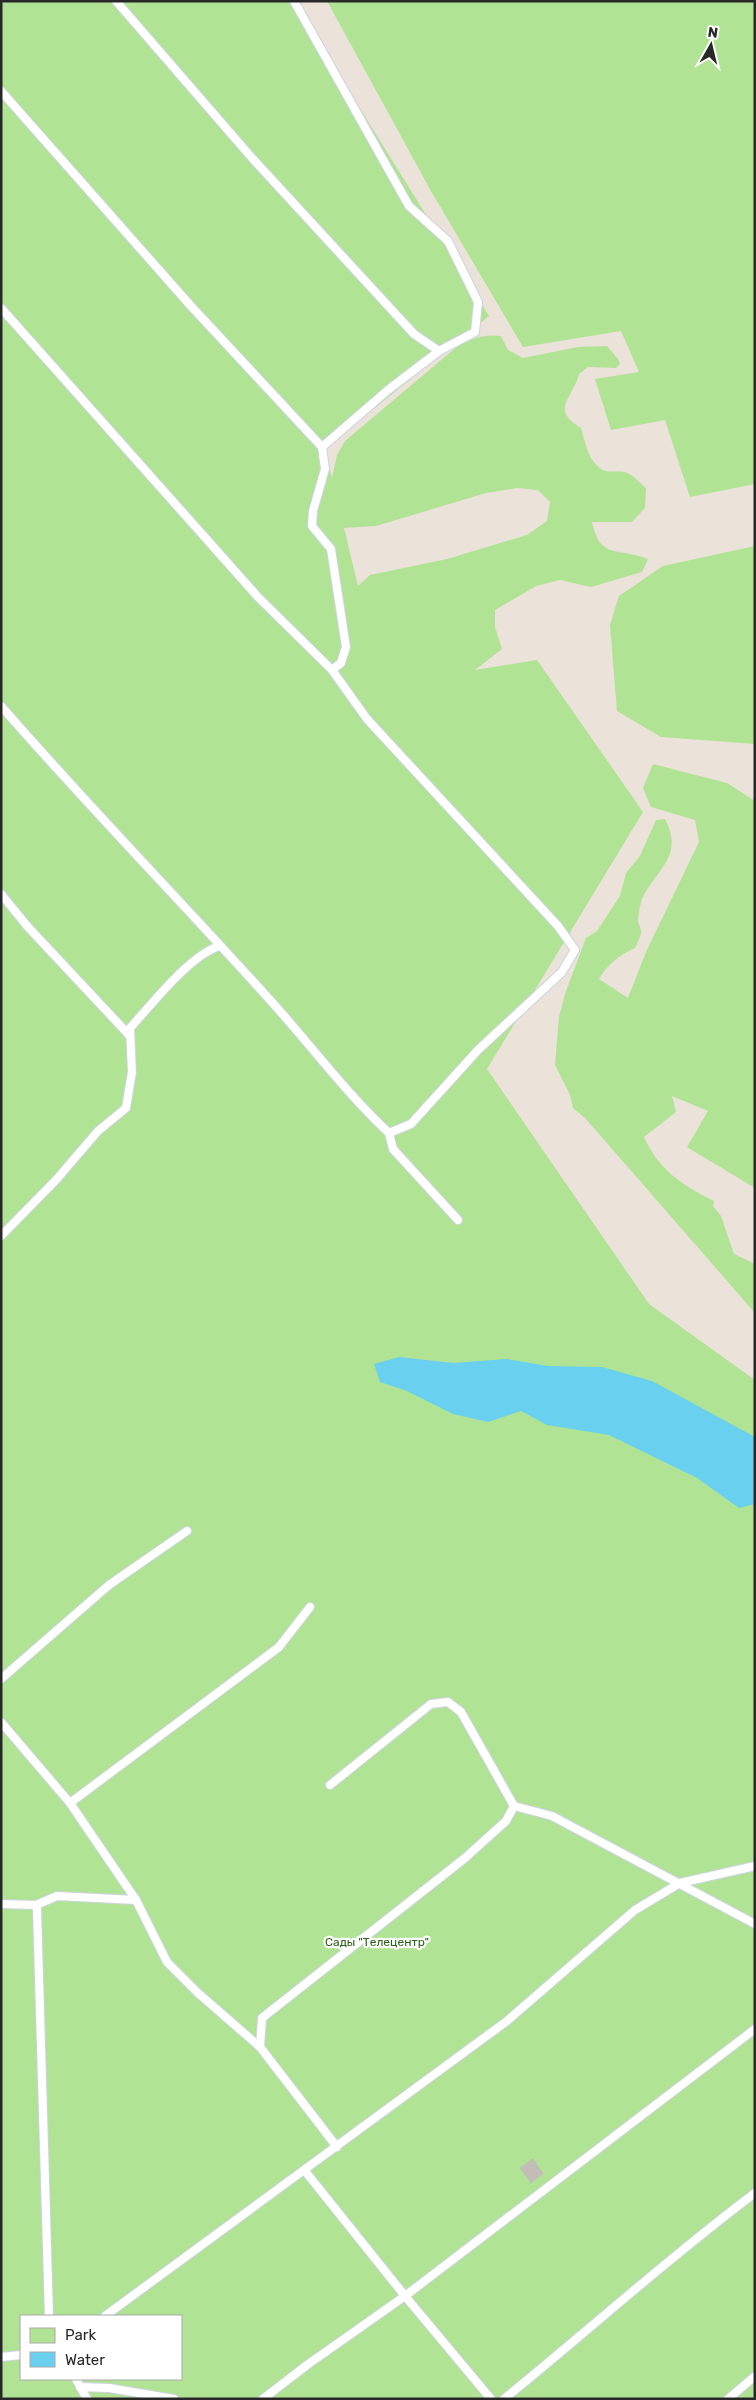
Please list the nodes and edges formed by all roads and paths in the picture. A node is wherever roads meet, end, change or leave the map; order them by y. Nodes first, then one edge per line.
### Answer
1 (116, 1) edge
2 (294, 1) edge
3 (1, 91) edge
4 (1, 308) edge
5 (439, 352) junction
6 (322, 447) junction
7 (332, 670) junction
8 (1, 706) edge
9 (1, 894) edge
10 (219, 946) junction
11 (130, 1036) junction
12 (389, 1133) junction
13 (458, 1220) dead end
14 (1, 1236) edge
15 (186, 1531) dead end
16 (310, 1607) dead end
17 (1, 1679) edge
18 (1, 1722) edge
19 (330, 1785) dead end
20 (70, 1803) junction
21 (514, 1806) junction
22 (755, 1866) edge
23 (680, 1883) junction
24 (136, 1900) junction
25 (1, 1904) edge
26 (36, 1905) junction
27 (755, 1924) edge
28 (755, 2029) edge
29 (260, 2047) junction
30 (338, 2146) junction
31 (305, 2170) junction
32 (755, 2193) edge
33 (405, 2296) junction
34 (48, 2315) edge
35 (106, 2315) edge
36 (20, 2355) edge
37 (1, 2357) edge
38 (754, 2377) edge
39 (76, 2380) edge
40 (80, 2387) junction
41 (87, 2399) edge
42 (174, 2399) edge
43 (263, 2399) edge
44 (491, 2399) edge
45 (504, 2399) edge
46 (728, 2399) edge

1 - 5 lane
2 - 5 lane
3 - 6 lane
4 - 7 lane
5 - 6 lane
6 - 7 lane
7 - 12 lane
8 - 10 lane
9 - 11 lane
10 - 11 lane
10 - 12 lane
11 - 14 lane
12 - 13 lane
15 - 17 lane
16 - 20 lane
18 - 20 lane
19 - 21 lane
20 - 24 lane
21 - 23 lane
21 - 29 lane
22 - 23 lane
23 - 27 lane
23 - 30 lane
24 - 26 lane
24 - 29 lane
25 - 26 lane
26 - 34 lane
28 - 33 lane
29 - 30 lane
30 - 31 lane
31 - 33 lane
31 - 35 lane
32 - 45 lane
33 - 43 lane
33 - 44 lane
36 - 37 lane
38 - 46 lane
39 - 40 lane
40 - 41 lane
40 - 42 lane

